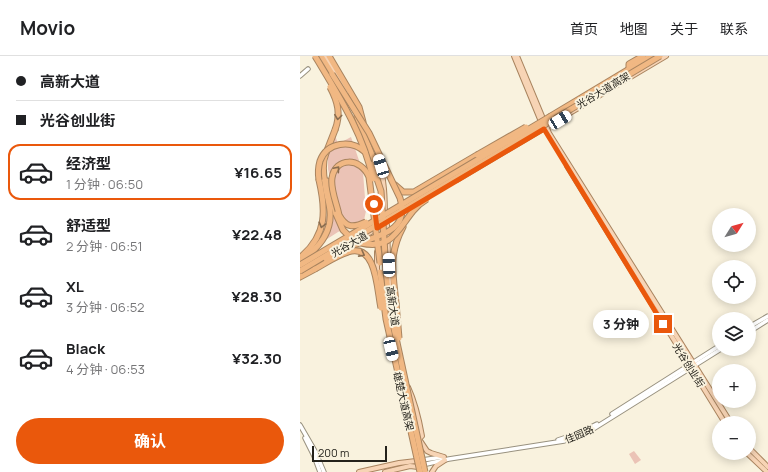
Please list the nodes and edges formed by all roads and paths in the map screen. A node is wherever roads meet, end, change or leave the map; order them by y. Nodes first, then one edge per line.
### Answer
1 (314, 56) edge
2 (321, 56) edge
3 (325, 56) edge
4 (329, 56) edge
5 (514, 56) edge
6 (517, 56) edge
7 (643, 56) edge
8 (650, 56) edge
9 (660, 56) edge
10 (666, 56) edge
11 (629, 68) junction
12 (308, 69) dead end
13 (332, 74) junction
14 (300, 76) edge
15 (551, 116) junction
16 (542, 121) junction
17 (545, 128) junction
18 (365, 129) junction
19 (327, 148) junction
20 (391, 179) junction
21 (444, 186) junction
22 (381, 191) junction
23 (403, 204) junction
24 (385, 212) junction
25 (376, 217) junction
26 (385, 223) junction
27 (405, 223) junction
28 (377, 228) junction
29 (300, 258) edge
30 (300, 263) edge
31 (380, 263) junction
32 (300, 272) edge
33 (300, 277) edge
34 (768, 316) edge
35 (768, 320) edge
36 (756, 323) edge
37 (756, 328) edge
38 (712, 351) edge
39 (712, 354) edge
40 (694, 363) junction
41 (690, 367) junction
42 (398, 375) junction
43 (406, 382) junction
44 (721, 416) edge
45 (727, 416) edge
46 (300, 425) edge
47 (300, 430) edge
48 (419, 439) junction
49 (756, 455) edge
50 (445, 458) junction
51 (754, 460) edge
52 (416, 461) junction
53 (425, 462) junction
54 (418, 466) junction
55 (768, 466) edge
56 (320, 472) edge
57 (324, 472) edge
58 (359, 472) edge
59 (385, 472) edge
60 (396, 472) edge
61 (420, 472) edge
62 (426, 472) edge
63 (432, 472) edge
64 (767, 472) edge

1 -> 19 highway, bridge
1 - 25 main road, 高新大道
1 - 31 highway, 雄楚大道高架, bridge
2 - 13 highway, 雄楚大道高架
3 - 18 main road, 高新大道
4 - 18 highway
5 - 16 main road, 光谷创业街
6 - 16 main road, 光谷创业街
7 - 11 highway
8 - 11 main road, 光谷大道
8 - 15 highway, 光谷大道高架
9 - 21 highway, 光谷大道高架, bridge
10 - 17 main road, 光谷大道
11 - 16 main road, 光谷大道
12 - 14 street
13 - 20 highway, bridge
13 - 22 highway, 雄楚大道高架, bridge
15 - 20 highway, bridge
15 - 23 highway, 光谷大道高架, bridge
16 - 17 main road, 光谷创业街
16 - 24 main road, 光谷大道
17 - 26 main road, 光谷大道
17 - 40 main road, 光谷创业街
17 - 41 main road, 光谷创业街
18 - 24 main road, 高新大道
19 - 27 highway, bridge
19 - 30 highway, bridge
20 - 32 highway, bridge
21 - 27 highway, bridge
21 - 32 highway, 光谷大道高架, bridge
22 -> 29 highway, bridge
22 - 43 highway, 雄楚大道高架, bridge
23 - 30 highway, 光谷大道高架, bridge
23 -> 31 highway, bridge
24 - 25 main road, 光谷大道
24 - 26 main road, 高新大道
25 - 28 main road, 高新大道
25 - 30 main road, 光谷大道
26 - 28 main road, 光谷大道
26 - 43 main road, 高新大道
27 - 43 highway, bridge
28 - 32 main road, 光谷大道
28 - 52 main road, 高新大道
31 - 42 highway, 雄楚大道高架, bridge
33 -> 42 highway, bridge
34 - 36 street
35 - 37 street
38 - 40 street, 佳园路
39 - 40 street, 佳园路
40 - 41 street, 佳园路
40 - 45 main road, 光谷创业街
41 - 44 main road, 光谷创业街
41 - 50 street, 佳园路
42 - 61 highway, 雄楚大道高架, bridge
43 - 48 main road, 高新大道
43 - 62 highway, 雄楚大道高架, bridge
46 - 57 street
47 - 56 street
48 - 50 main road
48 - 53 main road, 高新大道
49 - 55 main road
50 - 53 street, 佳园路
50 - 63 main road
51 - 64 main road
52 - 53 street, 佳园路
52 - 54 main road, 高新大道
52 - 58 main road
53 - 54 street, 佳园路
53 - 62 main road, 高新大道
54 - 59 main road
54 - 60 main road
54 - 61 main road, 高新大道

